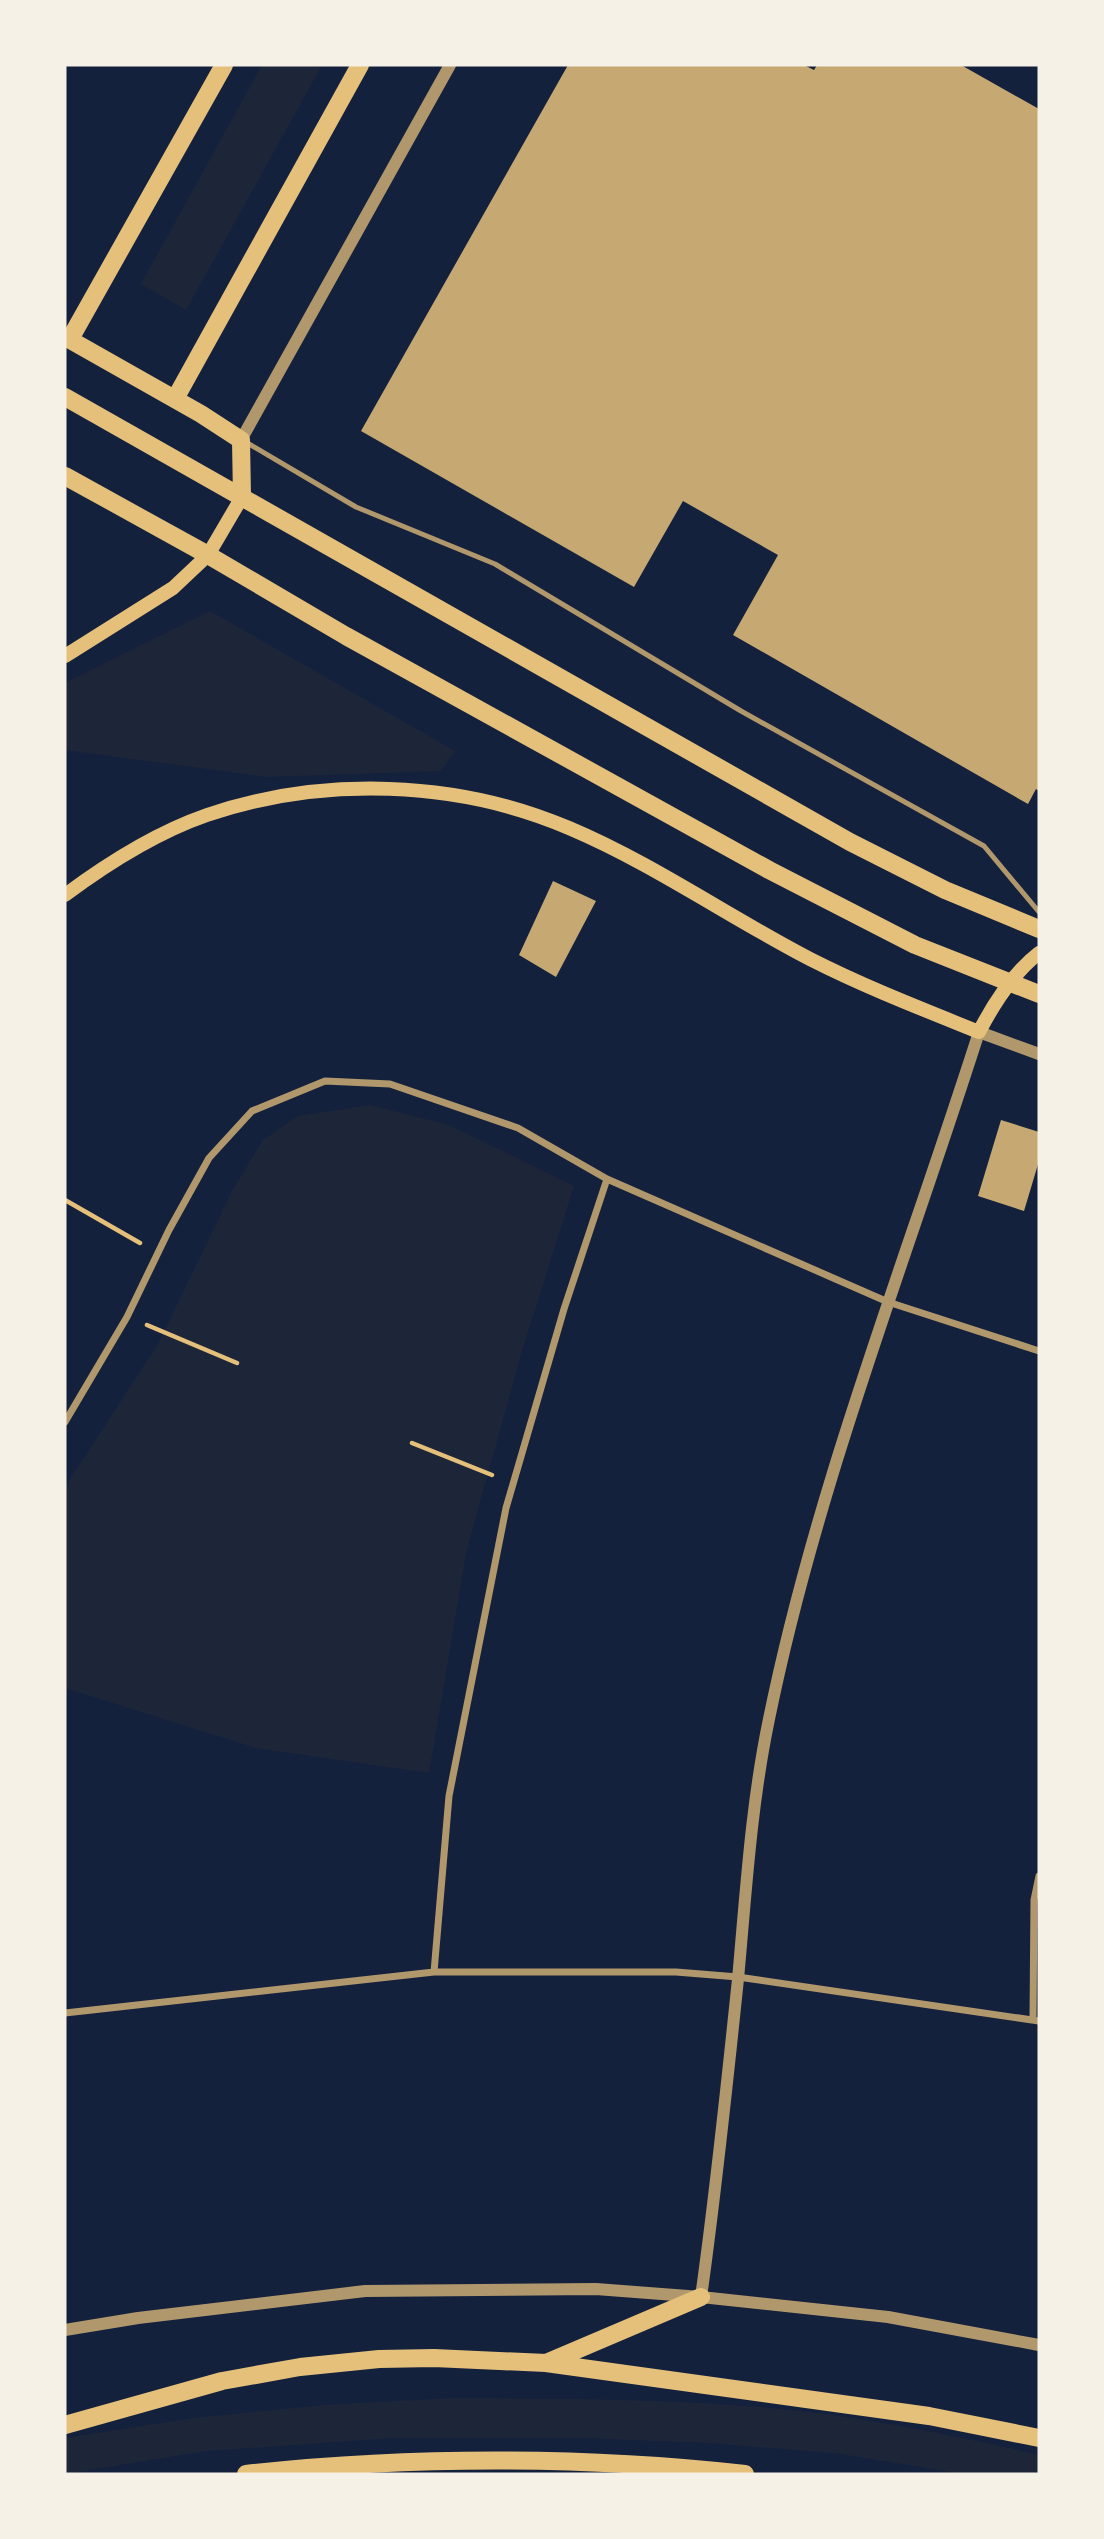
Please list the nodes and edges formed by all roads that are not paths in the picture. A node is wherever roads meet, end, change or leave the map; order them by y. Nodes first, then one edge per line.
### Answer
1 (224, 65) edge
2 (360, 65) edge
3 (450, 65) edge
4 (67, 338) edge
5 (65, 397) edge
6 (176, 399) junction
7 (242, 440) junction
8 (65, 476) edge
9 (242, 497) junction
10 (208, 555) junction
11 (65, 656) edge
12 (65, 895) edge
13 (1039, 912) edge
14 (1039, 929) edge
15 (1039, 953) edge
16 (1009, 984) junction
17 (1039, 994) edge
18 (979, 1032) junction
19 (1039, 1054) edge
20 (607, 1180) junction
21 (888, 1301) junction
22 (1039, 1351) edge
23 (65, 1422) edge
24 (1039, 1876) edge
25 (434, 1972) junction
26 (738, 1977) junction
27 (65, 2013) edge
28 (1036, 2020) edge
29 (701, 2297) junction
30 (65, 2330) edge
31 (1039, 2345) edge
32 (545, 2363) junction
33 (65, 2424) edge
34 (1039, 2438) edge
35 (246, 2474) edge
36 (745, 2474) edge

1 - 4 main road
2 - 6 main road
3 - 7 street
4 - 6 main road
5 - 9 main road
6 - 7 main road
7 - 9 main road
7 - 13 lane
8 - 10 main road
9 - 10 main road
9 - 14 main road
10 - 11 main road
10 - 16 main road
12 - 18 main road
15 - 16 main road
16 - 17 main road
16 - 18 main road
18 - 19 street
18 - 21 street
20 - 21 street
20 - 23 street
20 - 25 street
21 - 22 street
21 - 26 street
24 - 28 street
25 - 26 street
25 - 27 street
26 - 28 street
26 - 29 street
29 - 30 street
29 - 31 street
29 - 32 main road
32 - 33 main road
32 - 34 main road
35 - 36 main road

